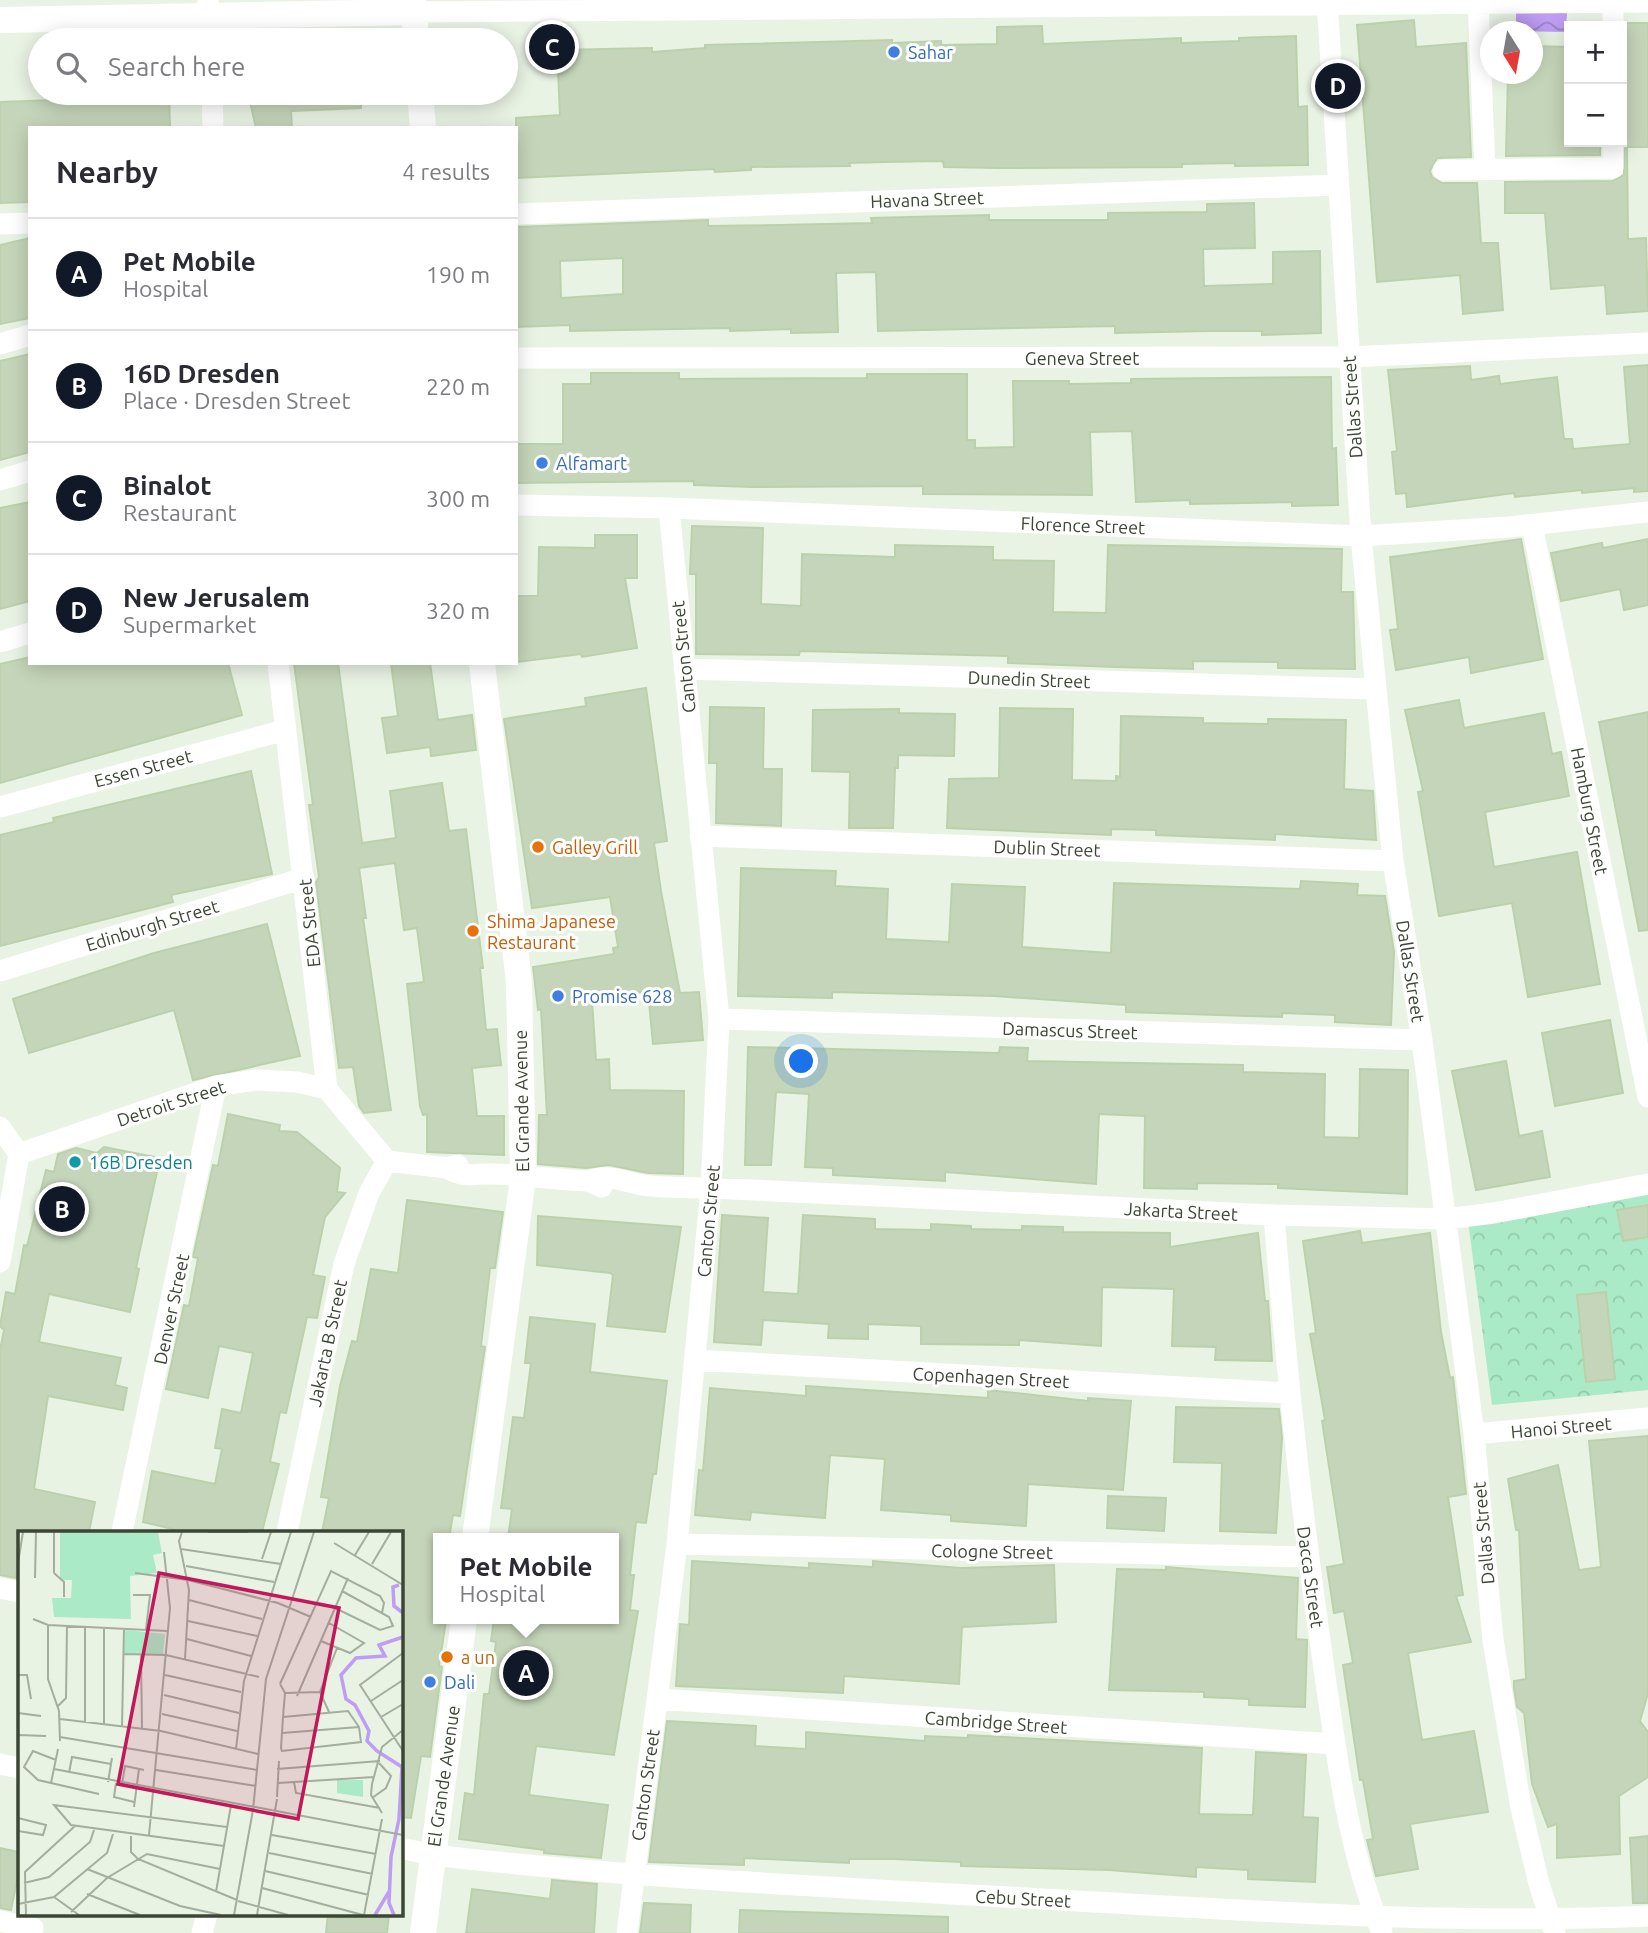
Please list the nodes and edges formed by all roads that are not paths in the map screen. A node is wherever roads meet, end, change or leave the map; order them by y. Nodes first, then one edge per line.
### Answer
1 (1478, 1) edge
2 (1327, 2) edge
3 (1613, 2) junction
4 (1648, 2) edge
5 (614, 5) edge
6 (413, 6) edge
7 (209, 19) edge
8 (0, 20) edge
9 (1613, 21) edge
10 (415, 28) edge
11 (212, 105) edge
12 (421, 105) edge
13 (213, 126) edge
14 (423, 126) edge
15 (1613, 147) edge
16 (1485, 169) junction
17 (1443, 170) dead end
18 (1338, 185) junction
19 (518, 214) edge
20 (28, 223) edge
21 (0, 224) edge
22 (28, 336) edge
23 (1648, 343) edge
24 (0, 344) edge
25 (1349, 357) junction
26 (518, 358) edge
27 (28, 472) edge
28 (0, 480) edge
29 (518, 505) edge
30 (668, 508) junction
31 (1648, 513) edge
32 (1532, 525) junction
33 (1361, 536) junction
34 (28, 634) edge
35 (0, 642) edge
36 (278, 665) edge
37 (482, 665) edge
38 (684, 668) junction
39 (1375, 690) junction
40 (285, 730) junction
41 (0, 807) edge
42 (700, 836) junction
43 (1393, 861) junction
44 (304, 878) junction
45 (0, 971) edge
46 (719, 1020) junction
47 (1422, 1040) junction
48 (216, 1086) junction
49 (327, 1089) junction
50 (1648, 1097) edge
51 (0, 1127) edge
52 (19, 1154) junction
53 (387, 1161) junction
54 (523, 1178) junction
55 (1648, 1184) edge
56 (711, 1188) junction
57 (1274, 1215) junction
58 (1446, 1219) junction
59 (0, 1262) edge
60 (695, 1360) junction
61 (1288, 1393) junction
62 (1648, 1418) edge
63 (1474, 1434) junction
64 (122, 1531) edge
65 (287, 1531) edge
66 (476, 1533) edge
67 (677, 1544) junction
68 (1308, 1557) junction
69 (0, 1588) edge
70 (18, 1592) edge
71 (463, 1624) edge
72 (657, 1699) junction
73 (1335, 1744) junction
74 (0, 1764) edge
75 (18, 1769) edge
76 (402, 1848) edge
77 (432, 1855) junction
78 (633, 1876) junction
79 (1648, 1916) edge
80 (0, 1921) edge
81 (33, 1925) edge
82 (1379, 1925) edge
83 (1553, 1927) edge
84 (423, 1933) edge
85 (627, 1933) edge

1 - 2 street
1 - 3 street
1 - 16 street
2 - 5 street
2 - 18 street, Dallas Street
3 - 4 street
3 - 9 street
5 - 6 street
6 - 7 street
6 - 10 street
7 - 8 street
11 - 13 street
12 - 14 street
15 - 16 street
16 - 17 street
18 - 19 street, Havana Street
18 - 25 street, Dallas Street
20 - 21 street
22 - 24 street
23 - 25 street, Geneva Street
25 - 26 street, Geneva Street
25 - 33 street, Dallas Street
27 - 28 street
29 - 30 street, Florence Street
30 - 33 street, Florence Street
30 - 38 street, Canton Street
31 - 32 street, Florence Street
32 - 33 street, Florence Street
32 - 50 street, Hamburg Street
33 - 39 street, Dallas Street
34 - 35 street
36 - 40 street, EDA Street
37 - 54 street, El Grande Avenue
38 - 39 street, Dunedin Street
38 - 42 street, Canton Street
39 - 43 street, Dallas Street
40 - 41 street, Essen Street
40 - 44 street, EDA Street
42 - 43 street, Dublin Street
42 - 46 street, Canton Street
43 - 47 street, Dallas Street
44 - 45 street, Edinburgh Street
44 - 49 street, EDA Street
46 - 47 street, Damascus Street
46 - 56 street, Canton Street
47 - 58 street, Dallas Street
48 - 49 street, Detroit Street
48 - 52 street, Detroit Street
48 - 64 street, Denver Street
49 - 53 street
51 - 52 street
52 - 59 street
53 - 54 street, Jakarta Street
53 - 65 street, Jakarta B Street
54 - 56 street, Jakarta Street
54 - 66 street, El Grande Avenue
55 - 58 street, Jakarta Street
56 - 57 street, Jakarta Street
56 - 60 street, Canton Street
57 - 58 street, Jakarta Street
57 - 61 street, Dacca Street
58 - 63 street, Dallas Street
60 - 61 street, Copenhagen Street
60 - 67 street, Canton Street
61 - 68 street, Dacca Street
62 - 63 street, Hanoi Street
63 - 83 street, Dallas Street
67 - 68 street, Cologne Street
67 - 72 street, Canton Street
68 - 73 street, Dacca Street
69 - 70 street
71 - 77 street, El Grande Avenue
72 - 73 street, Cambridge Street
72 - 78 street, Canton Street
73 - 82 street, Dacca Street
74 - 75 street
76 - 77 street, Cebu Street
77 - 78 street, Cebu Street
77 - 84 street, El Grande Avenue
78 - 82 street, Cebu Street
78 - 85 street, Canton Street
79 - 83 street, Cebu Street
80 - 81 street
82 - 83 street, Cebu Street

